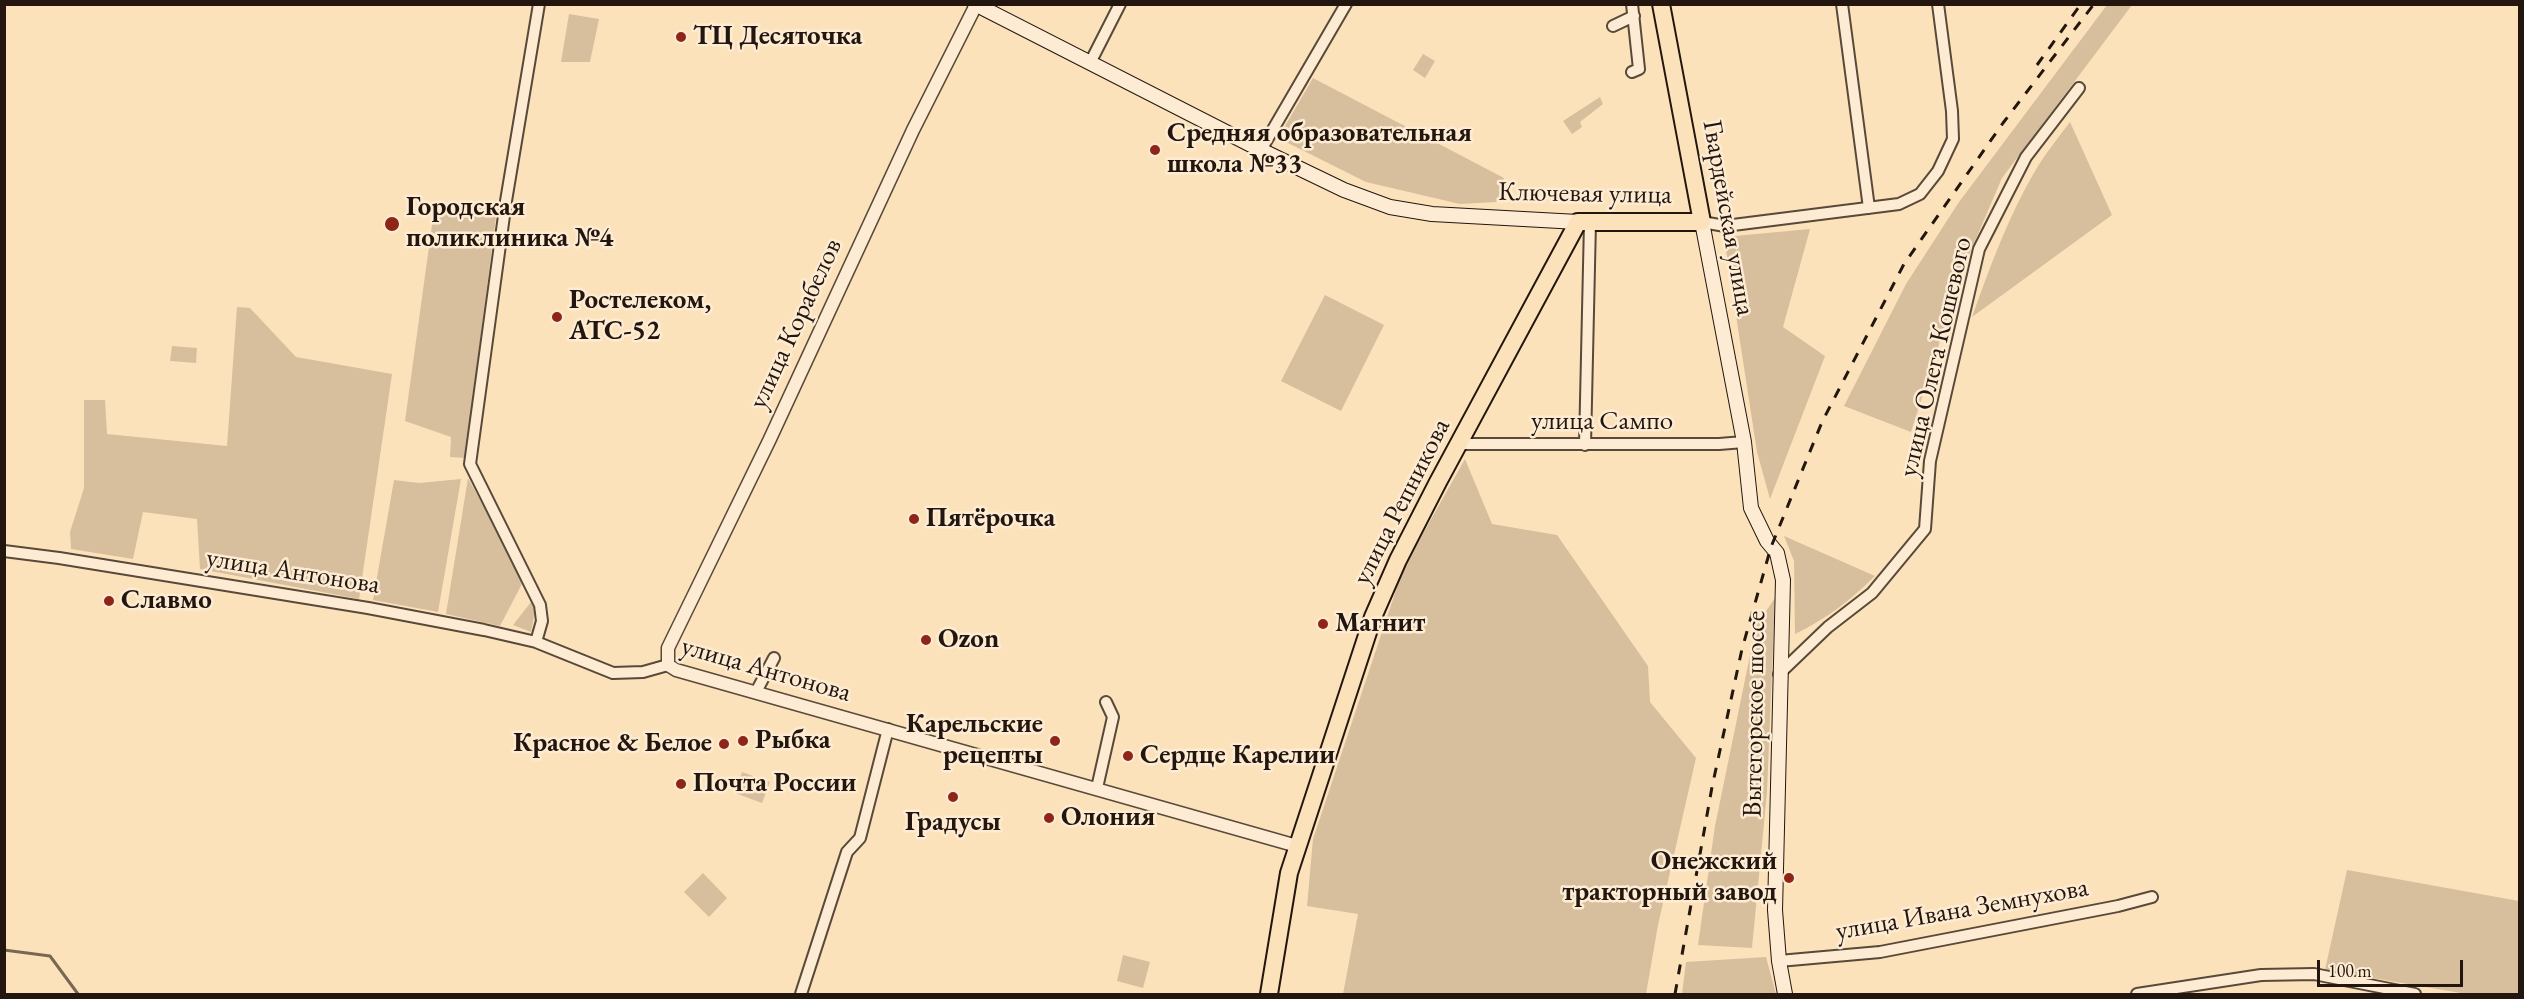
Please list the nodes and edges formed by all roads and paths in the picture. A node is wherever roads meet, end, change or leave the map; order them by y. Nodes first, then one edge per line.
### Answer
1 (539, 4) edge
2 (1120, 4) edge
3 (1346, 4) edge
4 (1661, 4) edge
5 (1842, 4) edge
6 (1938, 4) edge
7 (976, 5) edge
8 (1633, 10) edge
9 (1613, 26) dead end
10 (1090, 63) junction
11 (1632, 72) dead end
12 (2079, 88) dead end
13 (1261, 150) junction
14 (1869, 208) junction
15 (1584, 222) junction
16 (1702, 222) junction
17 (1744, 442) junction
18 (1459, 444) junction
19 (1585, 445) junction
20 (4, 551) edge
21 (536, 642) junction
22 (774, 658) dead end
23 (668, 665) junction
24 (1779, 674) junction
25 (756, 692) junction
26 (1106, 702) dead end
27 (888, 729) junction
28 (1097, 788) junction
29 (1297, 846) junction
30 (2152, 897) dead end
31 (1779, 961) junction
32 (801, 994) edge
33 (1269, 994) edge
34 (1785, 994) edge
35 (2137, 994) edge
36 (2415, 994) edge

1 - 21 street
2 - 10 street
3 - 13 street
4 - 16 main road, Гвардейская улица
5 - 14 street
6 - 14 street
7 - 10 main road, Ключевая улица
7 - 23 street, улица Корабелов
8 - 9 street
8 - 11 street
10 - 13 main road, Ключевая улица
12 - 24 street, улица Олега Кошевого
13 - 15 main road, Ключевая улица
14 - 16 street
15 - 16 main road, Ключевая улица
15 - 18 main road, улица Репникова
15 - 19 street
16 - 17 main road, Гвардейская улица
17 - 19 street, улица Сампо
17 - 24 main road, Вытегорское шоссе
18 - 19 street, улица Сампо
18 - 29 main road, улица Репникова
20 - 21 street, улица Антонова
21 - 23 street, улица Антонова
22 - 25 street
23 - 25 street, улица Антонова
24 - 31 main road, Вытегорское шоссе
25 - 27 street, улица Антонова
26 - 28 street
27 - 28 street, улица Антонова
27 - 32 street
28 - 29 street, улица Антонова
29 - 33 main road, улица Репникова
30 - 31 street, улица Ивана Земнухова
31 - 34 main road, Вытегорское шоссе
35 - 36 street

